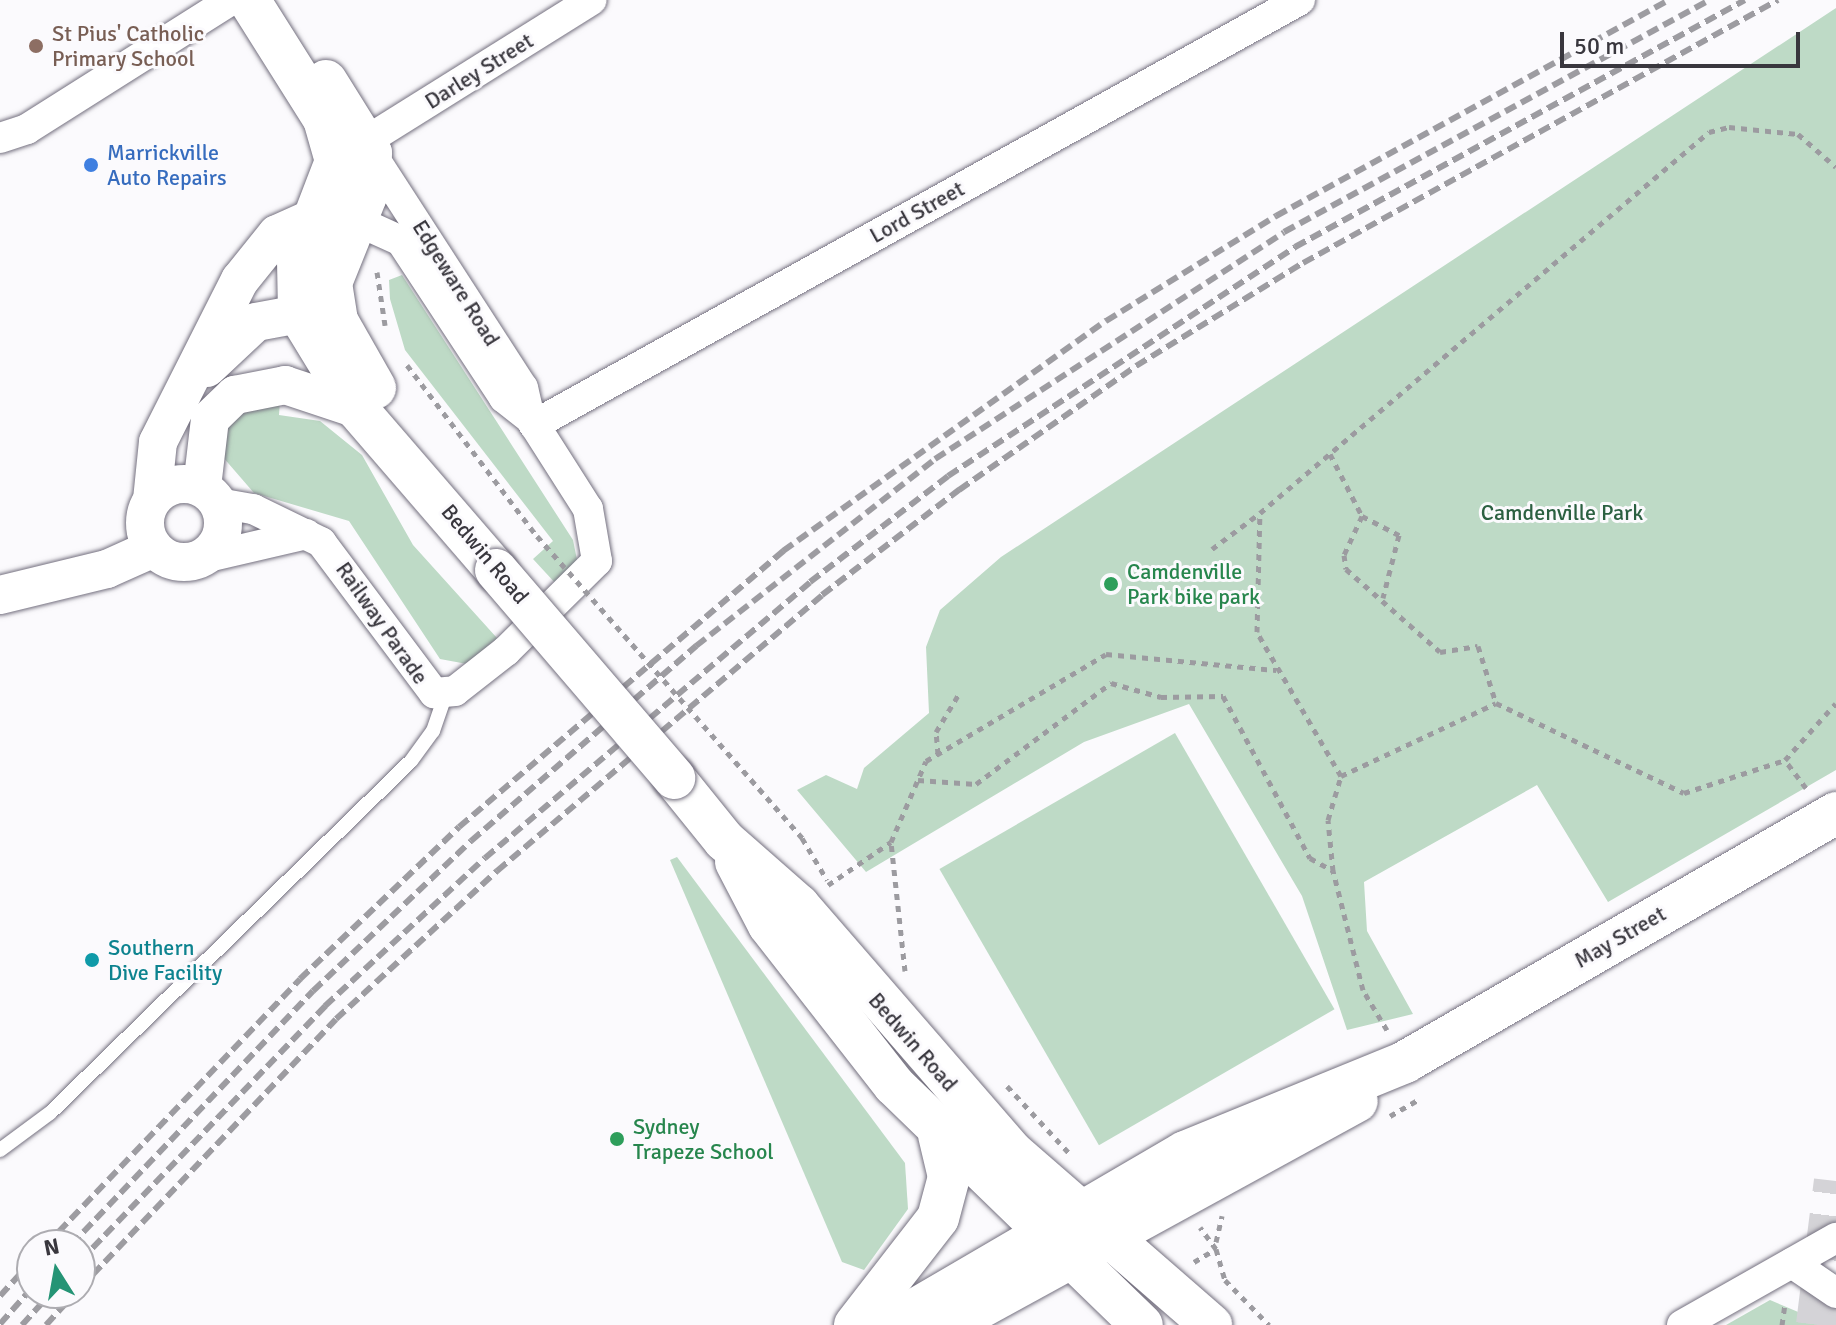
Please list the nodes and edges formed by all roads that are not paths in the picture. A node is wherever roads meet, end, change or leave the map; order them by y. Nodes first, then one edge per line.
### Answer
1 (231, 0) edge
2 (249, 0) edge
3 (273, 0) edge
4 (592, 0) edge
5 (1300, 0) edge
6 (0, 138) edge
7 (368, 147) junction
8 (313, 218) junction
9 (355, 220) junction
10 (438, 277) junction
11 (318, 317) junction
12 (180, 401) junction
13 (357, 409) junction
14 (532, 422) junction
15 (401, 451) junction
16 (210, 495) junction
17 (152, 500) junction
18 (306, 534) junction
19 (154, 548) junction
20 (598, 553) joint
21 (204, 558) junction
22 (0, 595) edge
23 (446, 694) junction
24 (1822, 802) edge
25 (724, 840) junction
26 (939, 1135) junction
27 (0, 1150) edge
28 (1094, 1224) junction
29 (1836, 1238) edge
30 (1054, 1245) junction
31 (1792, 1263) junction
32 (1836, 1293) edge
33 (855, 1325) edge
34 (889, 1325) edge
35 (948, 1325) edge
36 (1142, 1325) edge
37 (1211, 1325) edge
38 (1682, 1325) edge

1 - 6 street
2 - 8 main road, Bedwin Road
3 - 7 main road
4 - 7 street, Darley Street
5 - 14 street, Lord Street
7 - 9 main road, Bedwin Road
7 - 10 street, Edgeware Road
8 - 11 main road, Bedwin Road
8 - 12 street
9 - 10 street, Edgeware Road
9 - 11 main road, Bedwin Road
10 - 14 street, Edgeware Road
11 - 12 street
11 - 13 main road, Bedwin Road
11 - 15 main road, Bedwin Road
12 - 17 street
13 - 15 main road, Bedwin Road
13 - 16 street
14 - 20 street, Edgeware Road
15 - 25 main road, Bedwin Road, bridge
16 - 17 street
16 - 18 street, Railway Parade
16 - 21 street
17 - 19 street
18 - 21 street
18 - 23 street, Railway Parade
19 - 21 street
19 - 22 street
20 - 23 street, Railway Parade
23 - 27 lane
24 - 28 main road, May Street
25 - 26 main road, Bedwin Road
25 - 28 main road, Bedwin Road
26 - 30 main road, Bedwin Road
26 - 33 main road
28 - 30 main road, May Street
28 - 37 main road, Bedwin Road
29 - 31 street
30 - 34 main road
30 - 35 main road
30 - 36 main road, Bedwin Road
31 - 32 street
31 - 38 street

